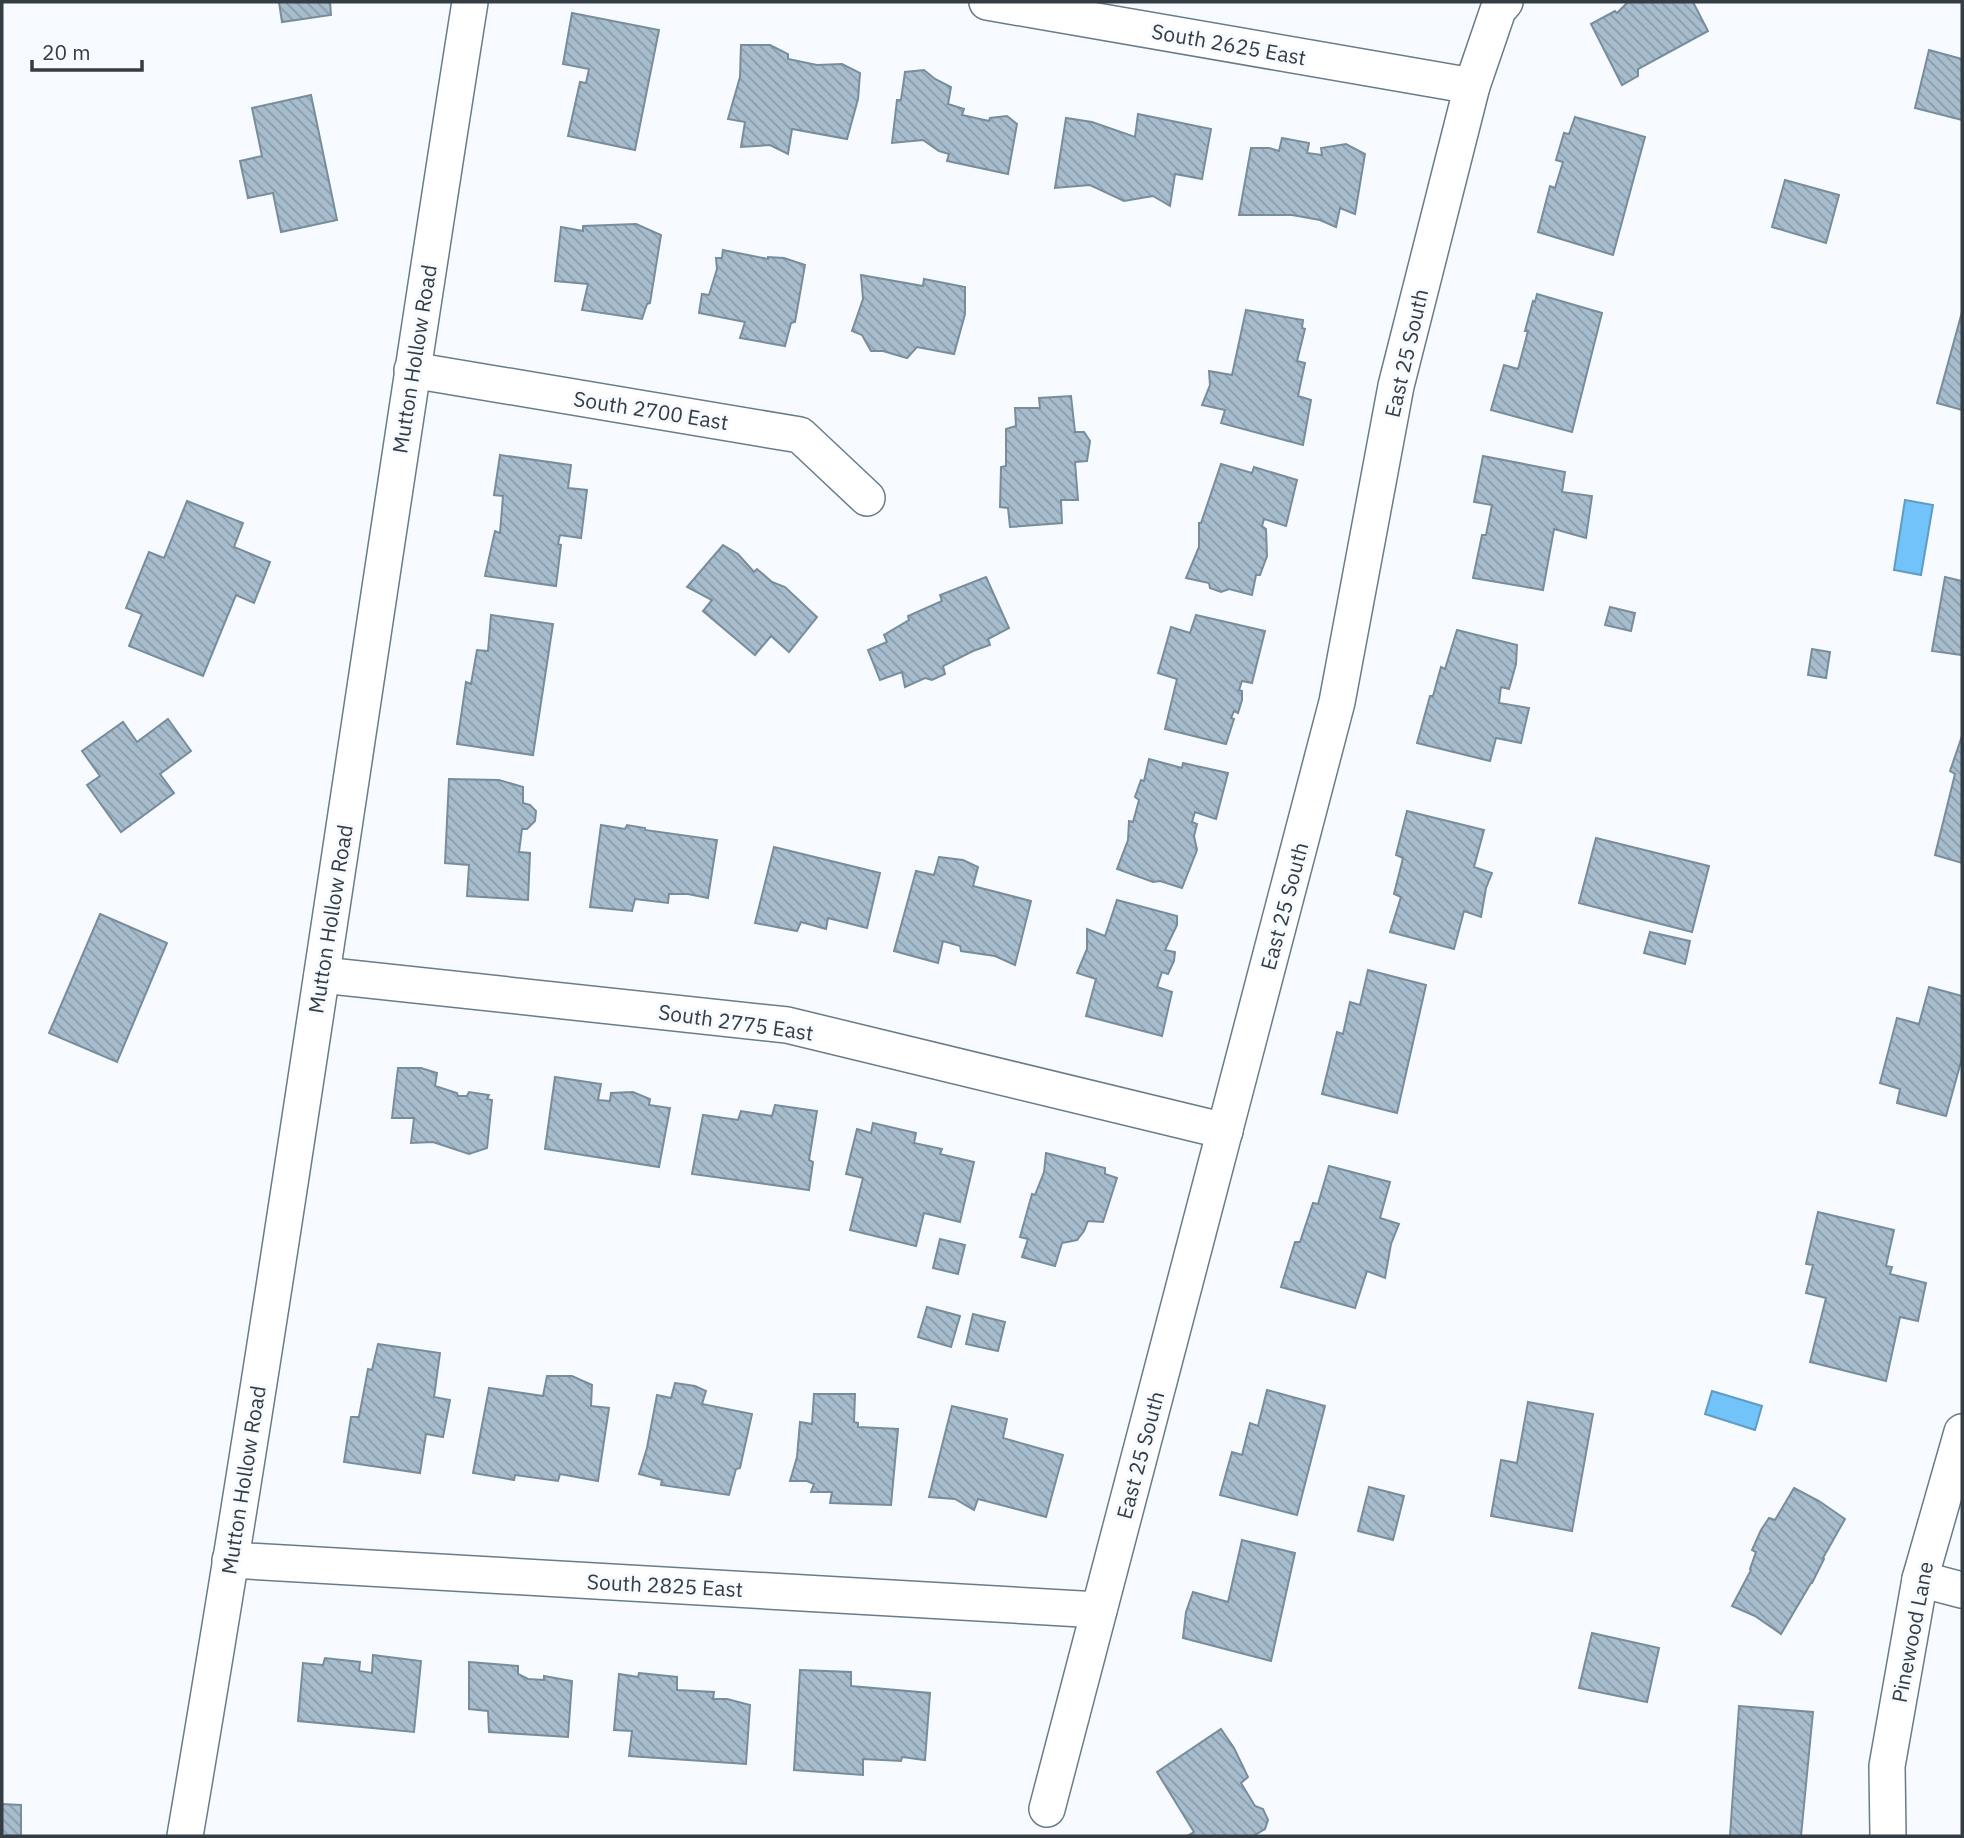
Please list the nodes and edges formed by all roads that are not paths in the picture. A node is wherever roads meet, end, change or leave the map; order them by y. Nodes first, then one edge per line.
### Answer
1 (470, 2) edge
2 (987, 2) edge
3 (1504, 2) edge
4 (1472, 86) junction
5 (412, 370) junction
6 (867, 498) dead end
7 (322, 975) junction
8 (1224, 1131) junction
9 (1962, 1432) edge
10 (230, 1560) junction
11 (1920, 1578) junction
12 (1962, 1590) edge
13 (1099, 1610) junction
14 (1047, 1809) dead end
15 (185, 1836) edge
16 (1888, 1836) edge

1 - 5 street, Mutton Hollow Road
2 - 4 street, South 2625 East
3 - 4 street, East 25 South
4 - 8 street, East 25 South
5 - 6 street, South 2700 East
5 - 7 street, Mutton Hollow Road
7 - 8 street, South 2775 East
7 - 10 street, Mutton Hollow Road
8 - 13 street, East 25 South
9 - 11 street, Pinewood Lane
10 - 13 street, South 2825 East
10 - 15 street, Mutton Hollow Road
11 - 12 street
11 - 16 street, Pinewood Lane
13 - 14 street, East 25 South

